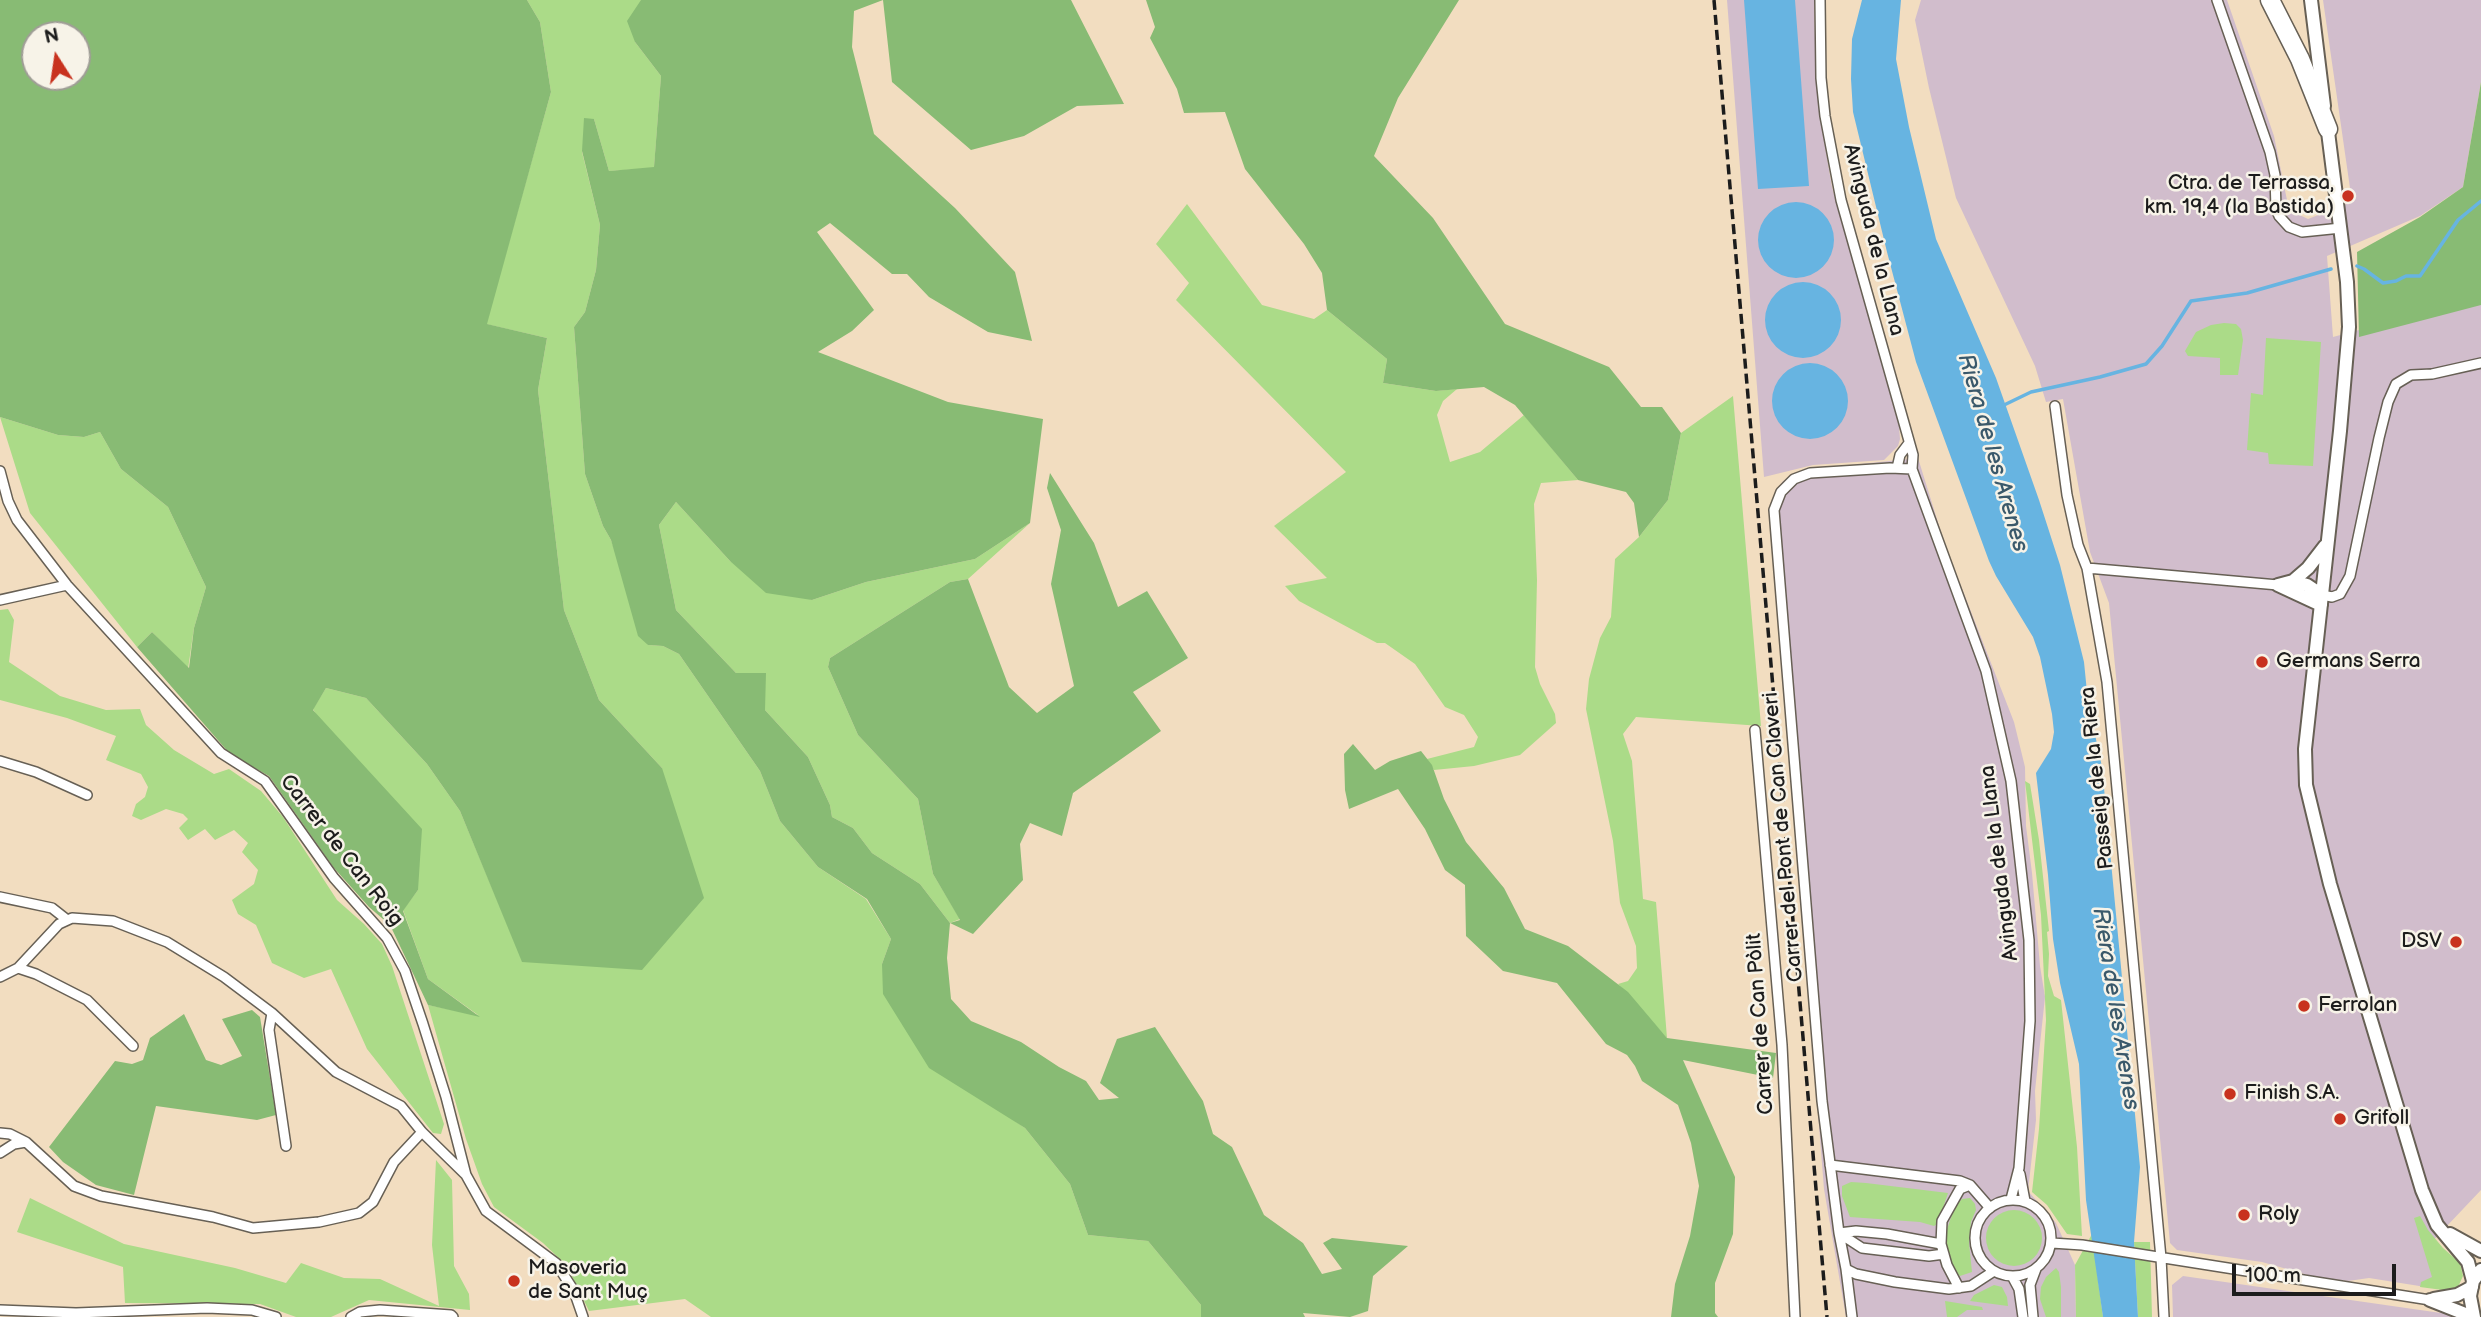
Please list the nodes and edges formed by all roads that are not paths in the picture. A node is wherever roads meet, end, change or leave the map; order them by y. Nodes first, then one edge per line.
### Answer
1 (1820, 0) edge
2 (2217, 0) edge
3 (2270, 0) edge
4 (2311, 0) edge
5 (2328, 129) junction
6 (2341, 228) junction
7 (2481, 363) edge
8 (2056, 406) dead end
9 (1909, 443) junction
10 (1897, 468) junction
11 (1912, 469) junction
12 (0, 471) edge
13 (2327, 542) junction
14 (2087, 568) junction
15 (2294, 581) junction
16 (67, 585) junction
17 (2278, 585) junction
18 (0, 600) edge
19 (2321, 600) junction
20 (1755, 730) dead end
21 (0, 761) edge
22 (87, 795) dead end
23 (0, 897) edge
24 (66, 919) junction
25 (18, 968) junction
26 (0, 976) edge
27 (272, 1013) junction
28 (132, 1046) dead end
29 (422, 1132) junction
30 (0, 1133) edge
31 (26, 1142) junction
32 (286, 1146) dead end
33 (0, 1153) edge
34 (1830, 1165) junction
35 (2019, 1168) junction
36 (468, 1180) junction
37 (1970, 1185) junction
38 (2011, 1199) junction
39 (2025, 1201) junction
40 (1990, 1208) junction
41 (2444, 1231) junction
42 (1839, 1233) junction
43 (2052, 1243) junction
44 (1943, 1249) junction
45 (2481, 1251) edge
46 (2161, 1258) junction
47 (1846, 1269) junction
48 (2036, 1269) junction
49 (1994, 1271) junction
50 (2012, 1276) junction
51 (2475, 1279) edge
52 (1959, 1288) junction
53 (2430, 1300) junction
54 (0, 1310) edge
55 (276, 1317) edge
56 (351, 1317) edge
57 (453, 1317) edge
58 (583, 1317) edge
59 (1795, 1317) edge
60 (1852, 1317) edge
61 (2023, 1317) edge
62 (2033, 1317) edge
63 (2164, 1317) edge
64 (2474, 1317) edge

1 - 9 street, Avinguda de la Llana
2 - 6 street
3 - 5 highway
4 - 5 main road
5 - 6 main road
6 - 13 main road
7 - 19 street
8 - 14 street, Passeig de la Riera
9 - 10 street
9 - 11 street, Avinguda de la Llana
10 - 11 street, Carrer del Pont de Can Claveri
10 - 34 street, Carrer del Pont de Can Claveri
11 - 35 street, Avinguda de la Llana
12 - 16 street, Carrer de Can Roig
13 - 15 main road
13 - 19 main road
14 - 17 street
14 - 46 street, Passeig de la Riera
15 - 17 main road
15 - 19 main road
16 - 18 street
16 - 36 street, Carrer de Can Roig
17 - 19 main road
19 - 41 main road
20 - 59 street, Carrer de Can Pòlit
21 - 22 street
23 - 24 street
24 - 25 street
24 - 27 street
25 - 26 street
25 - 28 street
27 - 29 street
27 - 32 street
29 - 31 street
29 - 36 street
30 - 31 street
31 - 33 street
34 - 37 street
34 - 42 street, Carrer del Pont de Can Claveri
35 - 38 street, Avinguda de la Llana
35 - 39 street, Avinguda de la Llana
36 - 58 street
37 - 40 street
37 - 44 street
38 - 39 street
38 - 40 street
39 - 43 street
40 - 49 street
41 - 45 main road
41 - 51 main road
42 - 44 street
42 - 44 street
42 - 47 street, Carrer del Pont de Can Claveri
43 - 46 street
43 - 48 street
44 - 52 street
46 - 53 street
46 - 63 street, Passeig de la Riera
47 - 52 street
47 - 60 street, Carrer del Pont de Can Claveri
48 - 50 street
48 - 62 street
49 - 50 street
49 - 52 street
50 - 61 street
51 - 53 main road
51 - 64 main road
53 - 64 main road
54 - 55 street
56 - 57 street

